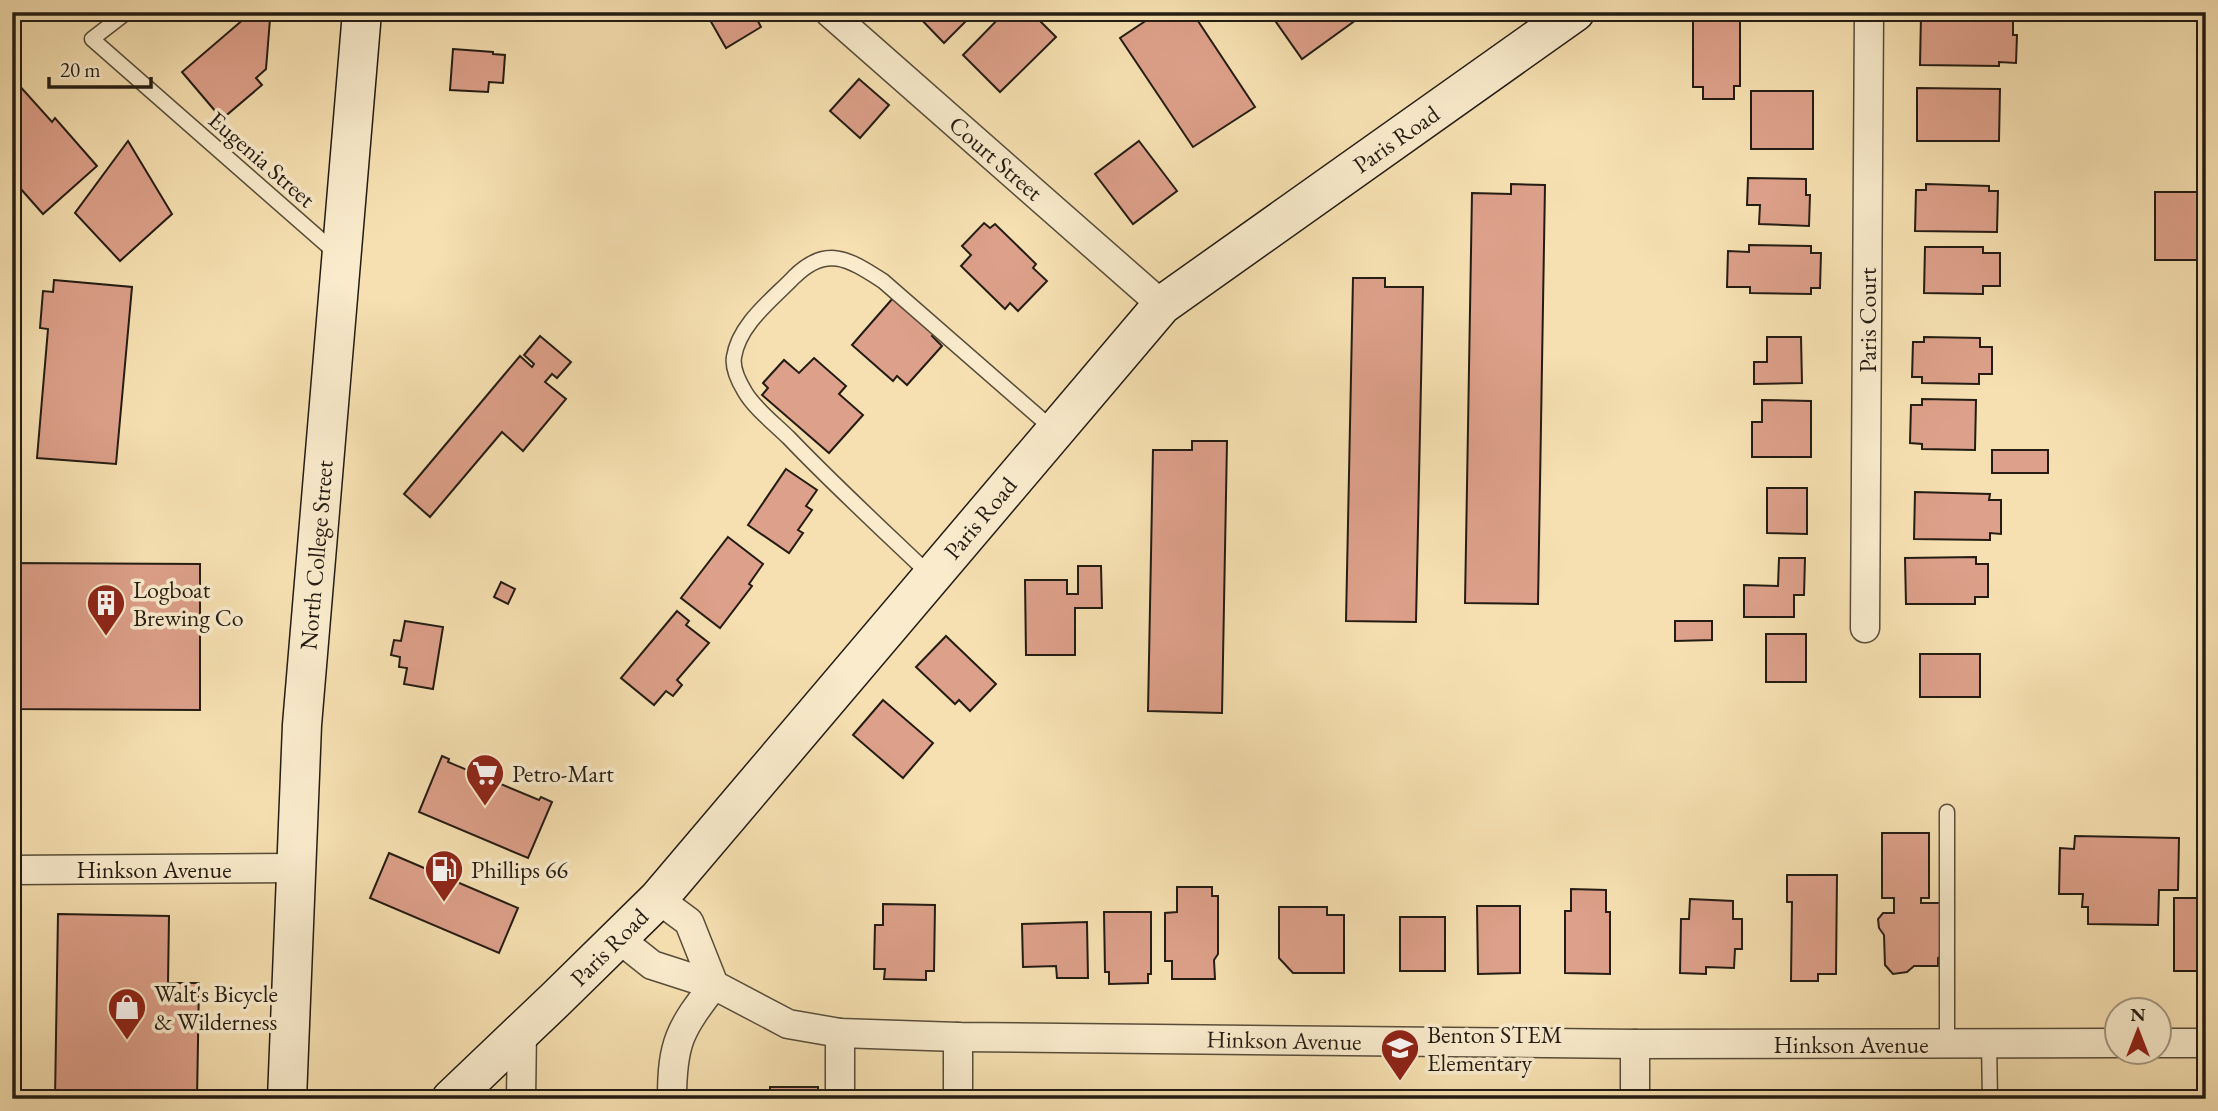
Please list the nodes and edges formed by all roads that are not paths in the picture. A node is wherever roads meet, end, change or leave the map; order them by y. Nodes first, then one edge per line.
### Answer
1 (127, 12) edge
2 (362, 12) edge
3 (829, 12) edge
4 (1575, 12) edge
5 (1870, 12) edge
6 (340, 256) junction
7 (1162, 305) junction
8 (1055, 431) junction
9 (931, 576) junction
10 (1865, 628) dead end
11 (1947, 812) dead end
12 (296, 868) junction
13 (12, 870) edge
14 (658, 899) junction
15 (618, 938) junction
16 (714, 985) junction
17 (522, 1031) junction
18 (840, 1033) junction
19 (958, 1037) junction
20 (1989, 1043) junction
21 (2102, 1043) edge
22 (2172, 1043) edge
23 (2206, 1043) edge
24 (1634, 1044) junction
25 (1947, 1044) junction
26 (287, 1099) edge
27 (451, 1099) edge
28 (521, 1099) edge
29 (672, 1099) edge
30 (840, 1099) edge
31 (958, 1099) edge
32 (1635, 1099) edge
33 (1990, 1099) edge

1 - 6 lane, Eugenia Street
2 - 6 main road, North College Street
3 - 7 street, Court Street
4 - 7 main road, Paris Road
5 - 10 street, Paris Court
6 - 12 main road, North College Street
7 - 8 main road, Paris Road
8 - 9 main road, Paris Road
8 - 9 lane
9 - 14 main road, Paris Road
11 - 25 lane
12 - 13 street, Hinkson Avenue
12 - 26 main road, North College Street
14 - 15 main road, Paris Road
14 - 16 street
15 - 16 street, Hinkson Avenue
15 - 17 main road, Paris Road
16 - 18 street, Hinkson Avenue
16 - 29 street
17 - 27 main road, Paris Road
17 - 28 street
18 - 19 street, Hinkson Avenue
18 - 30 street
19 - 24 street, Hinkson Avenue
19 - 31 street
20 - 21 street, Hinkson Avenue
20 - 25 street, Hinkson Avenue
20 - 33 lane
22 - 23 street
24 - 25 street, Hinkson Avenue
24 - 32 street

